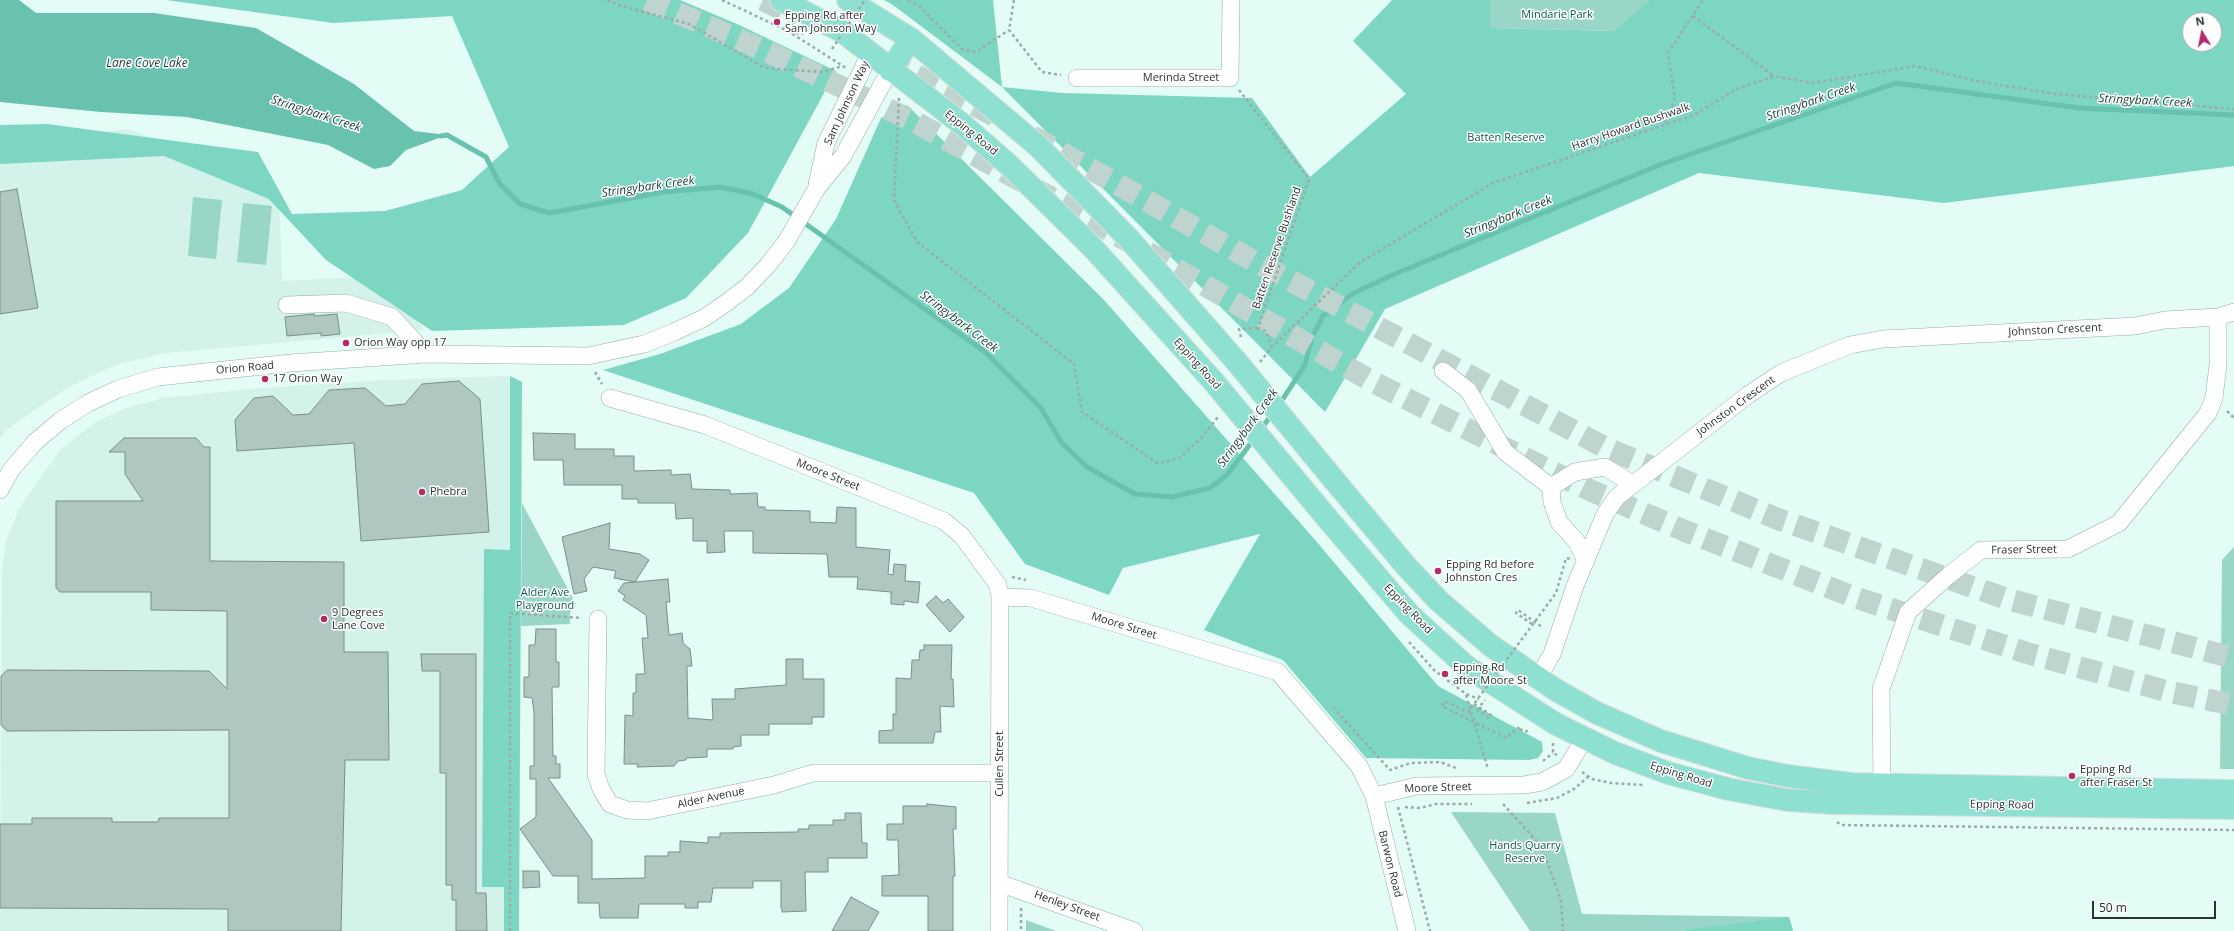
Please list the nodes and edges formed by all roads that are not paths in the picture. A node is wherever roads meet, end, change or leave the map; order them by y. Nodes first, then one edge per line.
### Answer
1 (781, 0) tunnel mouth
2 (848, 0) edge
3 (1230, 0) edge
4 (888, 23) junction
5 (911, 39) junction
6 (870, 54) junction
7 (890, 70) junction
8 (1077, 78) road end
9 (817, 188) junction
10 (287, 305) dead end
11 (2226, 314) edge
12 (426, 354) junction
13 (533, 356) joint
14 (1443, 371) dead end
15 (610, 398) dead end
16 (1632, 484) junction
17 (1551, 486) junction
18 (0, 490) edge
19 (1578, 560) junction
20 (1000, 597) junction
21 (598, 619) road end
22 (1538, 678) junction
23 (1596, 713) junction
24 (1585, 738) junction
25 (1000, 773) junction
26 (1882, 785) junction
27 (2234, 791) edge
28 (1374, 796) junction
29 (2234, 808) edge
30 (999, 883) junction
31 (999, 931) edge
32 (1134, 931) edge
33 (1407, 931) edge

1 - 6 main road, Epping Road
2 - 4 main road, Epping Road
3 - 8 street, Merinda Street
4 - 5 main road, Epping Road
4 - 6 main road, Sam Johnson Way
5 - 7 main road, Sam Johnson Way
5 - 22 main road, Epping Road, bridge
6 - 7 main road, Epping Road
6 - 9 street, Sam Johnson Way
7 - 9 street, Sam Johnson Way
7 - 24 main road, Epping Road, bridge
9 - 13 street, Sam Johnson Way
10 - 12 street
11 - 16 street, Johnston Crescent
11 - 26 street, Fraser Street
12 - 13 street, Orion Road
12 - 18 street, Orion Road
14 - 17 street
15 - 20 street, Moore Street
16 - 17 street
16 - 19 street, Johnston Crescent
17 - 19 street
19 - 22 street, Johnston Crescent
20 - 25 street, Cullen Street
20 - 28 street, Moore Street
21 - 25 street, Alder Avenue
22 - 23 main road, Epping Road
23 - 24 main road, Moore Street
23 - 26 main road, Epping Road
24 - 28 street, Moore Street
24 - 29 main road, Epping Road
25 - 30 street, Cullen Street
26 - 27 main road, Epping Road
28 - 33 street, Barwon Road
30 - 31 street, Cullen Street
30 - 32 street, Henley Street

